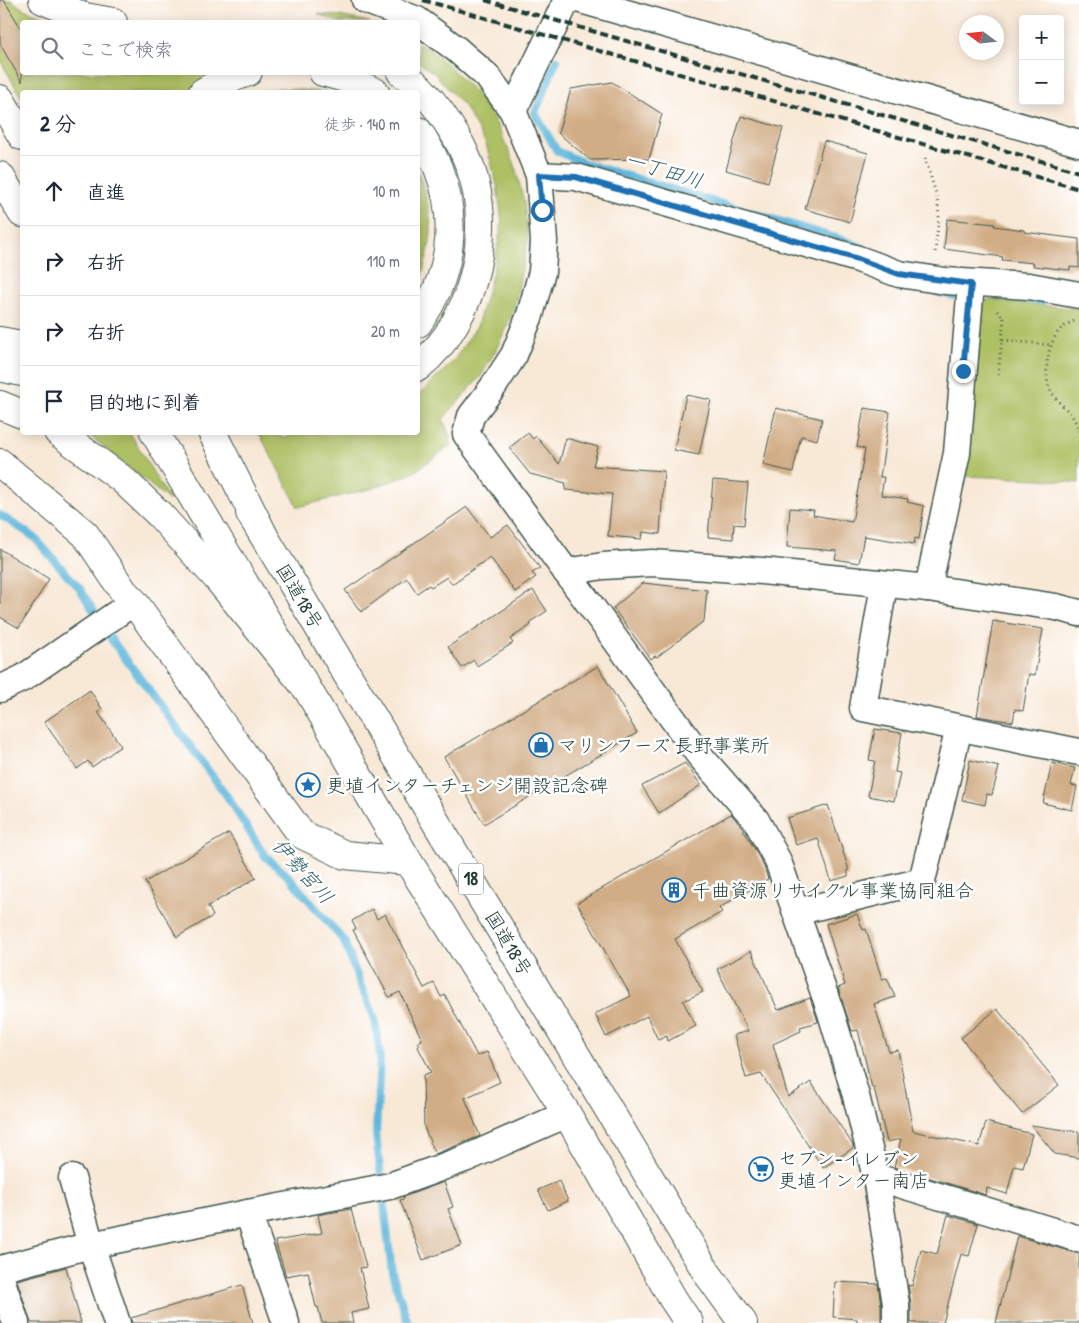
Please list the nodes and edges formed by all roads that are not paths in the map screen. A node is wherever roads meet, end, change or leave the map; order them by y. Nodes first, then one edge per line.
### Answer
1 (43, 0) edge
2 (365, 0) edge
3 (567, 0) edge
4 (581, 0) edge
5 (104, 20) edge
6 (416, 20) edge
7 (420, 23) edge
8 (240, 75) edge
9 (334, 75) edge
10 (404, 75) edge
11 (207, 90) edge
12 (371, 90) edge
13 (0, 99) edge
14 (513, 110) junction
15 (20, 133) edge
16 (420, 134) edge
17 (1079, 143) edge
18 (539, 175) junction
19 (0, 176) edge
20 (20, 211) edge
21 (971, 284) junction
22 (1079, 295) edge
23 (420, 320) edge
24 (0, 341) edge
25 (20, 346) edge
26 (420, 365) edge
27 (0, 367) edge
28 (20, 372) edge
29 (0, 405) edge
30 (20, 413) edge
31 (62, 435) edge
32 (156, 435) edge
33 (203, 435) edge
34 (213, 435) edge
35 (0, 463) edge
36 (262, 534) junction
37 (566, 572) junction
38 (884, 584) junction
39 (928, 588) junction
40 (124, 609) junction
41 (1079, 613) edge
42 (0, 689) edge
43 (308, 690) junction
44 (959, 728) junction
45 (1079, 752) edge
46 (408, 861) junction
47 (796, 912) junction
48 (567, 1114) junction
49 (72, 1178) dead end
50 (876, 1178) junction
51 (248, 1213) junction
52 (1079, 1240) edge
53 (92, 1245) junction
54 (0, 1269) edge
55 (0, 1276) edge
56 (16, 1323) edge
57 (117, 1323) edge
58 (286, 1323) edge
59 (689, 1323) edge
60 (743, 1323) edge
61 (896, 1323) edge

1 - 5 main road
2 - 6 street
3 - 14 street
4 - 17 street
7 - 14 street
8 - 11 main road
9 - 12 main road
10 - 26 main road
13 - 15 main road
14 - 18 street
16 - 23 main road
18 - 21 street
18 - 37 street
19 - 20 main road
21 - 22 street
21 - 39 street
24 - 25 main road
27 - 28 main road
29 - 30 main road
31 - 43 main road
32 - 43 main road, 18
33 - 36 main road, 国道18号 / 18
34 - 36 main road
35 - 40 main road
36 - 60 main road, 国道18号 / 18
37 - 38 street
37 - 47 street
38 - 39 street
38 - 44 street
39 - 41 street
40 - 42 street
40 - 46 main road
43 - 46 main road, 18
44 - 45 street
44 - 47 street
46 - 48 main road, 18
47 - 50 street
48 - 51 street
48 - 59 main road, 18
49 - 53 street
50 - 52 street
50 - 61 street
51 - 53 street
51 - 58 street
53 - 54 street
53 - 57 street
55 - 56 street

